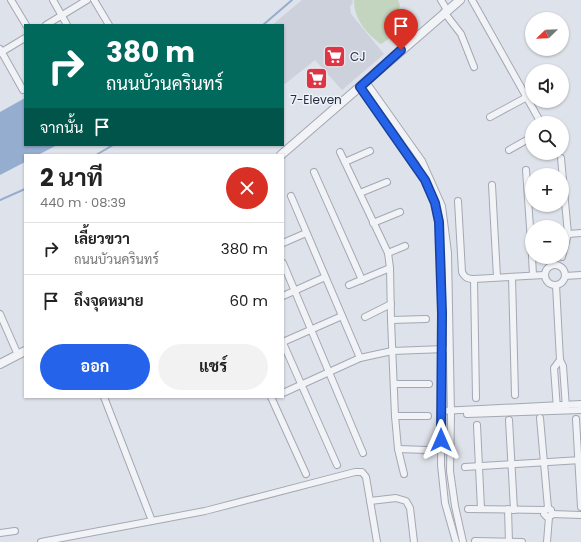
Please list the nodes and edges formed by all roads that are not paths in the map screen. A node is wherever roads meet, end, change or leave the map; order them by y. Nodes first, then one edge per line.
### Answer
1 (11, 0) edge
2 (53, 0) edge
3 (87, 0) edge
4 (94, 0) edge
5 (441, 0) edge
6 (460, 0) edge
7 (472, 0) edge
8 (446, 11) junction
9 (61, 16) junction
10 (25, 24) edge
11 (48, 24) edge
12 (66, 24) edge
13 (108, 24) edge
14 (24, 39) edge
15 (0, 51) edge
16 (474, 67) dead end
17 (363, 84) junction
18 (23, 90) dead end
19 (525, 93) edge
20 (525, 98) edge
21 (490, 117) dead end
22 (525, 141) edge
23 (509, 150) dead end
24 (370, 151) dead end
25 (340, 152) dead end
26 (282, 154) edge
27 (561, 160) edge
28 (345, 162) junction
29 (314, 172) dead end
30 (387, 182) dead end
31 (492, 186) dead end
32 (360, 193) junction
33 (291, 196) dead end
34 (458, 201) dead end
35 (400, 212) dead end
36 (567, 220) edge
37 (373, 223) junction
38 (306, 233) junction
39 (569, 234) edge
40 (581, 234) edge
41 (284, 243) edge
42 (405, 246) dead end
43 (388, 253) junction
44 (532, 264) edge
45 (284, 265) edge
46 (559, 266) joint
47 (390, 268) junction
48 (533, 275) junction
49 (544, 275) junction
50 (581, 275) edge
51 (565, 276) junction
52 (325, 277) junction
53 (498, 277) junction
54 (512, 277) junction
55 (474, 279) junction
56 (362, 280) junction
57 (349, 285) dead end
58 (556, 285) junction
59 (295, 290) junction
60 (284, 296) edge
61 (391, 304) junction
62 (0, 314) edge
63 (342, 316) junction
64 (365, 317) dead end
65 (426, 319) dead end
66 (390, 320) junction
67 (312, 329) junction
68 (284, 342) edge
69 (284, 344) edge
70 (442, 349) junction
71 (450, 349) junction
72 (392, 351) junction
73 (22, 353) edge
74 (360, 358) junction
75 (560, 360) junction
76 (0, 364) edge
77 (330, 371) junction
78 (394, 384) junction
79 (429, 384) dead end
80 (301, 385) junction
81 (284, 393) edge
82 (515, 395) dead end
83 (104, 398) edge
84 (272, 398) edge
85 (476, 398) dead end
86 (581, 404) edge
87 (566, 407) junction
88 (557, 408) junction
89 (581, 410) edge
90 (441, 413) junction
91 (451, 413) junction
92 (395, 416) junction
93 (428, 416) dead end
94 (540, 418) dead end
95 (576, 419) dead end
96 (509, 420) dead end
97 (476, 425) dead end
98 (398, 449) junction
99 (427, 450) dead end
100 (363, 453) dead end
101 (580, 460) edge
102 (544, 461) junction
103 (512, 463) junction
104 (337, 465) dead end
105 (479, 466) junction
106 (465, 467) dead end
107 (306, 474) dead end
108 (404, 474) dead end
109 (370, 501) junction
110 (454, 502) junction
111 (445, 503) junction
112 (581, 507) edge
113 (468, 509) dead end
114 (481, 509) junction
115 (546, 509) junction
116 (511, 510) junction
117 (581, 514) edge
118 (550, 515) junction
119 (152, 522) junction
120 (15, 531) dead end
121 (0, 533) edge
122 (475, 541) dead end
123 (41, 542) edge
124 (377, 542) edge
125 (414, 542) edge
126 (456, 542) edge
127 (463, 542) edge
128 (511, 542) edge
129 (522, 542) edge
130 (547, 542) edge

1 - 10 street
2 - 9 street
3 - 9 street
4 - 13 street
5 - 8 street
6 - 8 street
7 - 19 street
8 - 16 street
8 - 17 street
9 - 11 street
9 - 12 street
14 - 15 street
15 - 18 street
17 - 26 street
17 - 70 street
17 - 71 street
20 - 21 street
22 - 23 street
24 - 28 street
25 - 28 street
27 - 36 street
28 - 32 street
29 - 56 street
30 - 32 street
31 - 53 street
32 - 37 street
33 - 38 street
34 - 55 street
35 - 37 street
37 - 43 street
38 - 41 street
38 - 52 street
39 - 40 street
42 - 43 street
43 - 47 street
44 - 48 street
45 - 59 street
46 - 49 street
46 - 51 street
47 - 56 street
47 - 61 street
48 - 49 street
48 - 54 street
49 - 58 street
50 - 51 street
51 - 58 street
52 - 59 street
52 - 63 street
53 - 54 street
53 - 55 street
54 - 82 street
55 - 85 street
56 - 57 street
58 - 75 street
59 - 60 street
59 - 67 street
61 - 64 street
61 - 66 street
62 - 73 street
63 - 67 street
63 - 74 street
65 - 66 street
66 - 72 street
67 - 68 street
67 - 77 street
69 - 80 street
70 - 71 street
70 - 72 street
70 - 90 street
71 - 91 street
72 - 74 street
72 - 78 street
73 - 76 street
74 - 77 street
75 - 87 street
75 - 88 street
77 - 80 street
77 - 100 street
78 - 79 street
78 - 92 street
80 - 81 street
80 - 104 street
83 - 119 street
84 - 107 street
86 - 87 street
87 - 88 street
87 - 89 street
88 - 91 street
90 - 91 street
90 - 111 street
91 - 110 street
92 - 93 street
92 - 98 street
94 - 102 street
95 - 101 street
96 - 103 street
97 - 105 street
98 - 99 street
98 - 108 street
101 - 102 street
101 - 112 street
102 - 103 street
102 - 115 street
103 - 105 street
103 - 116 street
105 - 106 street
105 - 114 street
109 - 119 street
109 - 124 street
109 - 125 street
110 - 111 street
110 - 127 street
111 - 126 street
113 - 114 street
114 - 116 street
115 - 116 street
115 - 118 street
116 - 128 street
117 - 118 street
118 - 130 street
119 - 123 street
120 - 121 street
122 - 128 street
128 - 129 street

